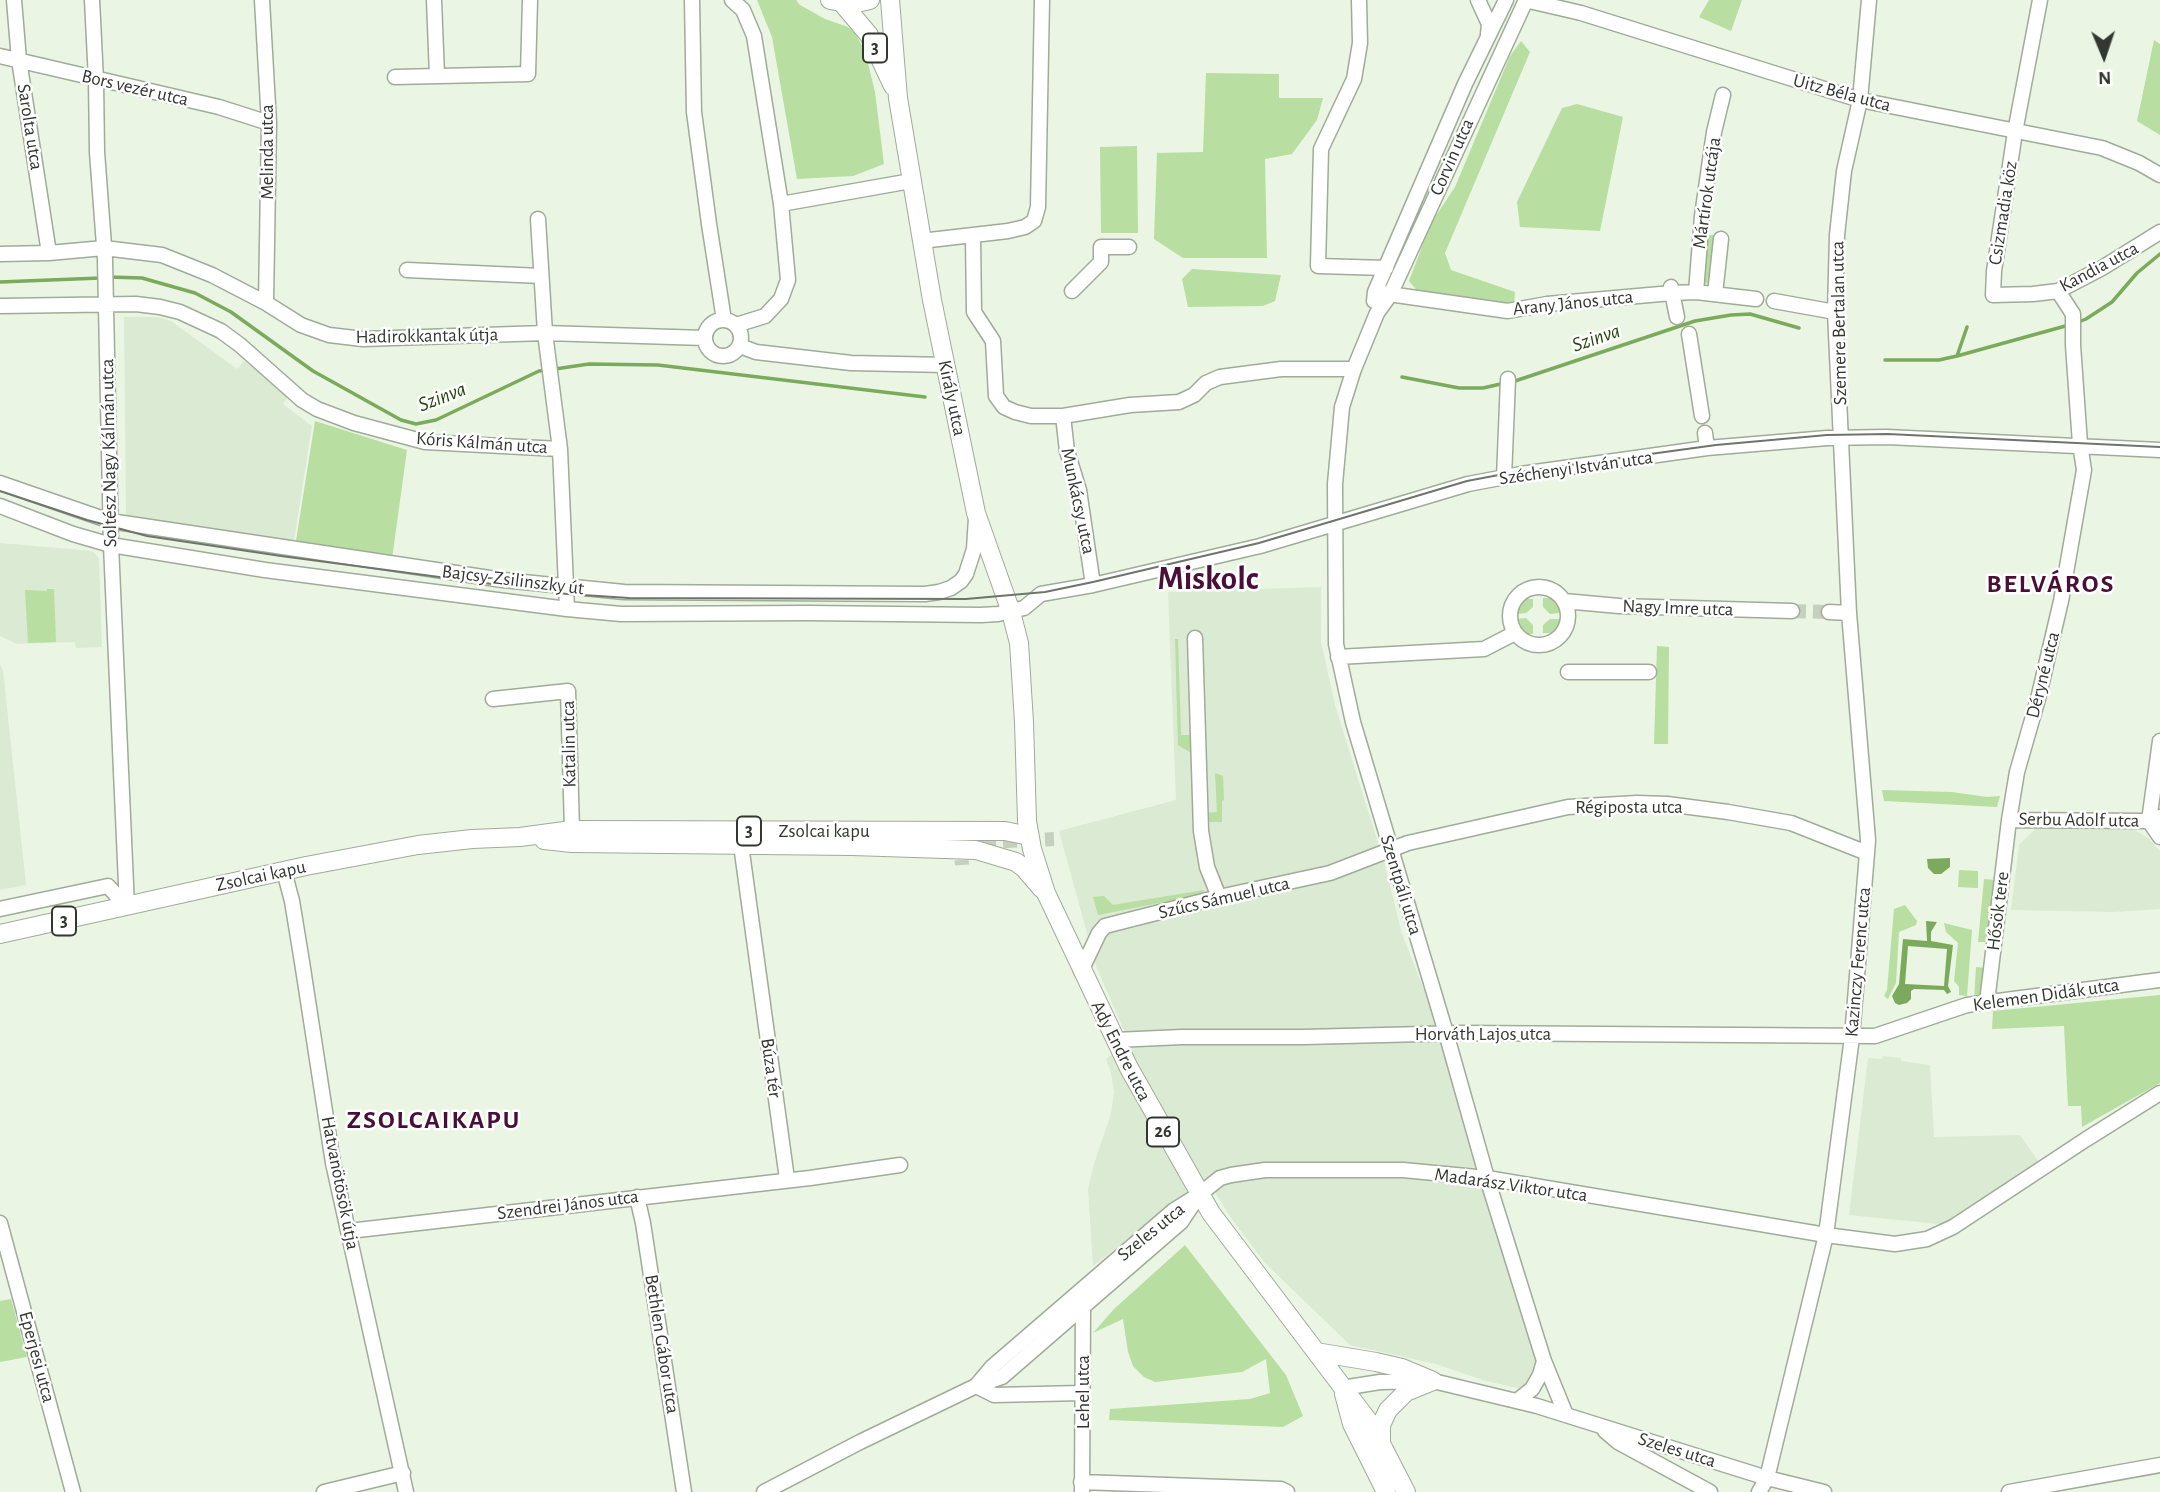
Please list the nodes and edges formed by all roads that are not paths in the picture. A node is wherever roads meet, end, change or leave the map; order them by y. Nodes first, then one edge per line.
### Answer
1 (13, 0) edge
2 (92, 0) edge
3 (261, 0) edge
4 (434, 0) edge
5 (530, 0) edge
6 (692, 0) edge
7 (732, 0) edge
8 (870, 0) edge
9 (890, 0) edge
10 (1042, 0) edge
11 (1351, 0) edge
12 (1359, 0) edge
13 (1478, 0) edge
14 (1506, 0) edge
15 (1525, 0) edge
16 (1572, 0) edge
17 (1869, 0) edge
18 (2040, 0) edge
19 (836, 1) edge
20 (1581, 13) junction
21 (1514, 25) junction
22 (1488, 36) junction
23 (0, 56) edge
24 (19, 60) junction
25 (436, 76) junction
26 (395, 77) dead end
27 (96, 80) junction
28 (1723, 95) dead end
29 (898, 99) junction
30 (1860, 100) junction
31 (269, 123) junction
32 (2015, 132) junction
33 (2160, 175) edge
34 (911, 181) junction
35 (781, 204) junction
36 (538, 219) dead end
37 (2160, 232) edge
38 (973, 237) junction
39 (1721, 239) dead end
40 (921, 241) junction
41 (1129, 247) dead end
42 (49, 253) junction
43 (0, 254) edge
44 (104, 254) junction
45 (1386, 268) junction
46 (407, 270) dead end
47 (541, 276) junction
48 (1672, 290) junction
49 (1072, 291) dead end
50 (2058, 291) junction
51 (1696, 292) junction
52 (1383, 294) junction
53 (1715, 294) junction
54 (1993, 295) joint
55 (1756, 299) dead end
56 (1774, 301) dead end
57 (266, 303) junction
58 (106, 305) junction
59 (0, 306) edge
60 (1835, 312) junction
61 (1677, 317) dead end
62 (730, 322) junction
63 (545, 333) junction
64 (1689, 334) dead end
65 (705, 338) junction
66 (1365, 342) joint
67 (740, 346) junction
68 (946, 365) junction
69 (1354, 369) junction
70 (1508, 387) dead end
71 (1063, 416) junction
72 (1702, 416) dead end
73 (1842, 438) junction
74 (2080, 447) junction
75 (560, 449) junction
76 (2160, 450) edge
77 (1504, 478) junction
78 (0, 484) edge
79 (0, 506) edge
80 (976, 513) junction
81 (110, 521) junction
82 (1335, 524) junction
83 (111, 545) junction
84 (1094, 585) junction
85 (567, 587) junction
86 (1564, 601) junction
87 (567, 609) junction
88 (1792, 611) tunnel mouth
89 (1011, 612) junction
90 (1829, 612) tunnel mouth
91 (1849, 613) junction
92 (1515, 633) junction
93 (1195, 638) dead end
94 (1338, 657) junction
95 (1567, 672) dead end
96 (1649, 673) dead end
97 (493, 699) dead end
98 (2160, 741) edge
99 (2155, 819) edge
100 (2009, 820) junction
101 (572, 830) junction
102 (1029, 836) junction
103 (520, 837) junction
104 (2160, 837) edge
105 (741, 845) junction
106 (976, 850) junction
107 (1390, 850) junction
108 (1867, 853) junction
109 (1024, 868) junction
110 (284, 871) junction
111 (1045, 893) junction
112 (1219, 898) junction
113 (127, 907) junction
114 (0, 909) edge
115 (0, 934) edge
116 (1081, 971) junction
117 (2160, 980) edge
118 (1987, 1002) junction
119 (1446, 1033) junction
120 (1852, 1037) junction
121 (1115, 1040) junction
122 (2160, 1093) edge
123 (900, 1165) dead end
124 (1487, 1178) junction
125 (787, 1179) junction
126 (1200, 1194) junction
127 (636, 1197) junction
128 (0, 1223) edge
129 (349, 1231) junction
130 (1826, 1235) junction
131 (1079, 1302) junction
132 (1316, 1352) junction
133 (1544, 1360) junction
134 (1433, 1381) junction
135 (976, 1386) junction
136 (1342, 1388) junction
137 (1082, 1393) junction
138 (1517, 1401) junction
139 (1566, 1415) junction
140 (1598, 1425) junction
141 (1381, 1441) junction
142 (2160, 1465) edge
143 (403, 1473) junction
144 (1767, 1478) junction
145 (1082, 1487) edge
146 (74, 1492) edge
147 (324, 1492) edge
148 (406, 1492) edge
149 (684, 1492) edge
150 (764, 1492) edge
151 (1287, 1492) edge
152 (1386, 1492) edge
153 (1406, 1492) edge
154 (1710, 1492) edge
155 (1759, 1492) edge
156 (1824, 1492) edge
157 (2009, 1492) edge

1 - 24 street, Sarolta utca
2 - 27 street, Soltész Nagy Kálmán utca
3 - 31 street, Melinda utca
4 - 25 street
5 - 25 street
6 - 62 street
7 - 35 street
8 - 19 main road, 3
9 - 29 main road, Király utca / 3
10 - 38 street
11 - 12 street
12 - 45 street
13 - 22 street
14 - 22 street, Corvin utca
15 - 20 street, Uitz Béla utca
15 - 21 street, Corvin utca
16 - 20 street
17 - 30 street, Szemere Bertalan utca
18 - 32 street, Csizmadia köz
19 - 29 main road, Király utca / 3
20 - 21 street
20 - 30 street, Uitz Béla utca
21 - 52 street, Corvin utca
22 - 45 street, Corvin utca
23 - 24 street, Bors vezér utca
24 - 27 street, Bors vezér utca
24 - 42 street, Sarolta utca
25 - 26 street
27 - 31 street, Bors vezér utca
27 - 44 street, Soltész Nagy Kálmán utca
28 - 51 street, Mártírok utcája
29 - 34 main road, Király utca / 3
30 - 32 street, Uitz Béla utca
30 - 60 street, Szemere Bertalan utca
31 - 57 street, Melinda utca
32 - 33 street, Uitz Béla utca
32 - 54 street, Csizmadia köz
34 - 35 street
34 - 40 main road, Király utca / 3
35 - 62 street
36 - 47 street
37 - 50 street, Kandia utca
38 - 40 street
38 - 71 street
39 - 53 street
40 - 68 main road, Király utca / 3
41 - 49 street
42 - 43 street, Hadirokkantak útja
42 - 44 street, Hadirokkantak útja
44 - 57 street, Hadirokkantak útja
44 - 58 street, Soltész Nagy Kálmán utca
45 - 52 street, Corvin utca
46 - 47 street
47 - 63 street
48 - 51 street, Arany János utca
48 - 52 street, Arany János utca
48 - 61 street
50 - 54 street, Kandia utca
50 - 74 street, Déryné utca
51 - 53 street, Arany János utca
52 - 66 street, Corvin utca
53 - 55 street, Arany János utca
56 - 60 street
57 - 63 street, Hadirokkantak útja
58 - 59 street, Kóris Kálmán utca
58 - 75 street, Kóris Kálmán utca
58 - 81 street, Soltész Nagy Kálmán utca
60 - 73 street, Szemere Bertalan utca
62 - 65 street
62 - 67 street
63 - 65 street, Hadirokkantak útja
63 - 75 street
64 - 72 street
65 - 67 street
66 - 69 street, Szentpáli utca
67 - 68 street
68 - 80 main road, Király utca / 3
69 - 71 street
69 - 82 street, Szentpáli utca
70 - 77 street
71 - 84 street, Munkácsy utca
73 - 74 street, Széchenyi István utca
73 - 77 street, Széchenyi István utca
73 - 91 street, Kazinczy Ferenc utca
74 - 76 street, Széchenyi István utca
74 - 100 street, Déryné utca
75 - 85 street
77 - 82 street, Széchenyi István utca
78 - 81 street, Bajcsy-Zsilinszky út
79 - 83 street, Bajcsy-Zsilinszky út
80 - 85 street, Bajcsy-Zsilinszky út
80 - 89 main road, Király utca / 3
81 - 83 street, Soltész Nagy Kálmán utca
81 - 85 street, Bajcsy-Zsilinszky út
82 - 84 street, Széchenyi István utca
82 - 94 street, Szentpáli utca
83 - 87 street, Bajcsy-Zsilinszky út
83 - 113 street, Soltész Nagy Kálmán utca
84 - 89 street, Széchenyi István utca
85 - 87 street
86 - 88 street, Nagy Imre utca
86 - 92 street
86 - 92 street
87 - 89 street, Bajcsy-Zsilinszky út
89 - 102 main road, Ady Endre utca / 3
90 - 91 street
91 - 108 street, Kazinczy Ferenc utca
92 - 94 street
93 - 112 street
94 - 107 street, Szentpáli utca
95 - 96 street
97 - 101 street, Katalin utca
98 - 99 street
99 - 100 street, Serbu Adolf utca
99 - 104 street
100 - 118 street, Hősök tere
101 - 102 main road, Zsolcai kapu / 3
101 - 103 main road, Zsolcai kapu / 3
102 - 106 main road, 3
102 - 109 main road, Ady Endre utca
102 - 111 main road, Ady Endre utca / 26
103 - 105 main road, Zsolcai kapu / 3
103 - 110 main road, Zsolcai kapu / 3
105 - 106 main road, Zsolcai kapu / 3
105 - 125 street, Búza tér
106 - 109 main road
107 - 108 street, Régiposta utca
107 - 112 street, Szűcs Sámuel utca
107 - 119 street, Szentpáli utca
108 - 120 street, Kazinczy Ferenc utca
109 - 111 main road
110 - 113 main road, Zsolcai kapu / 3
110 - 129 street, Hatvanötösök útja
111 - 116 main road, Ady Endre utca / 26
112 - 116 street, Szűcs Sámuel utca
113 - 114 street
113 - 115 main road, Zsolcai kapu / 3
116 - 121 main road, Ady Endre utca / 26
117 - 118 street, Kelemen Didák utca
118 - 120 street, Kelemen Didák utca
119 - 120 street, Horváth Lajos utca
119 - 121 street, Horváth Lajos utca
119 - 124 street, Szentpáli utca
120 - 130 street, Kazinczy Ferenc utca
121 - 126 main road, Ady Endre utca / 26
122 - 130 street, Madarász Viktor utca
123 - 125 street
124 - 126 street, Madarász Viktor utca
124 - 130 street, Madarász Viktor utca
124 - 133 street, Szentpáli utca
125 - 127 street, Szendrei János utca
126 - 131 street, Szeles utca
126 - 132 main road, Ady Endre utca / 26
127 - 129 street, Szendrei János utca
127 - 149 street, Bethlen Gábor utca
128 - 146 street, Eperjesi utca
129 - 143 street, Hatvanötösök útja
130 - 144 street, Kazinczy Ferenc utca
131 - 135 street, Szeles utca
131 - 137 street, Lehel utca
132 - 134 main road
132 - 136 main road, 26
133 - 138 street
133 - 139 street, Szentpáli utca
134 - 136 street, Szeles utca
134 - 138 street, Szeles utca
134 - 141 main road
135 - 137 street
135 - 150 street, Szeles utca
136 - 141 main road, 26
136 - 152 main road, 26
137 - 145 street, Lehel utca
138 - 139 street, Szeles utca
139 - 140 street, Szeles utca
140 - 144 street, Szeles utca
140 - 154 street
141 - 153 main road, 26
142 - 157 street
143 - 147 street
143 - 148 street, Hatvanötösök útja
144 - 155 street, Kazinczy Ferenc utca
144 - 156 street, Szeles utca
145 - 151 street

